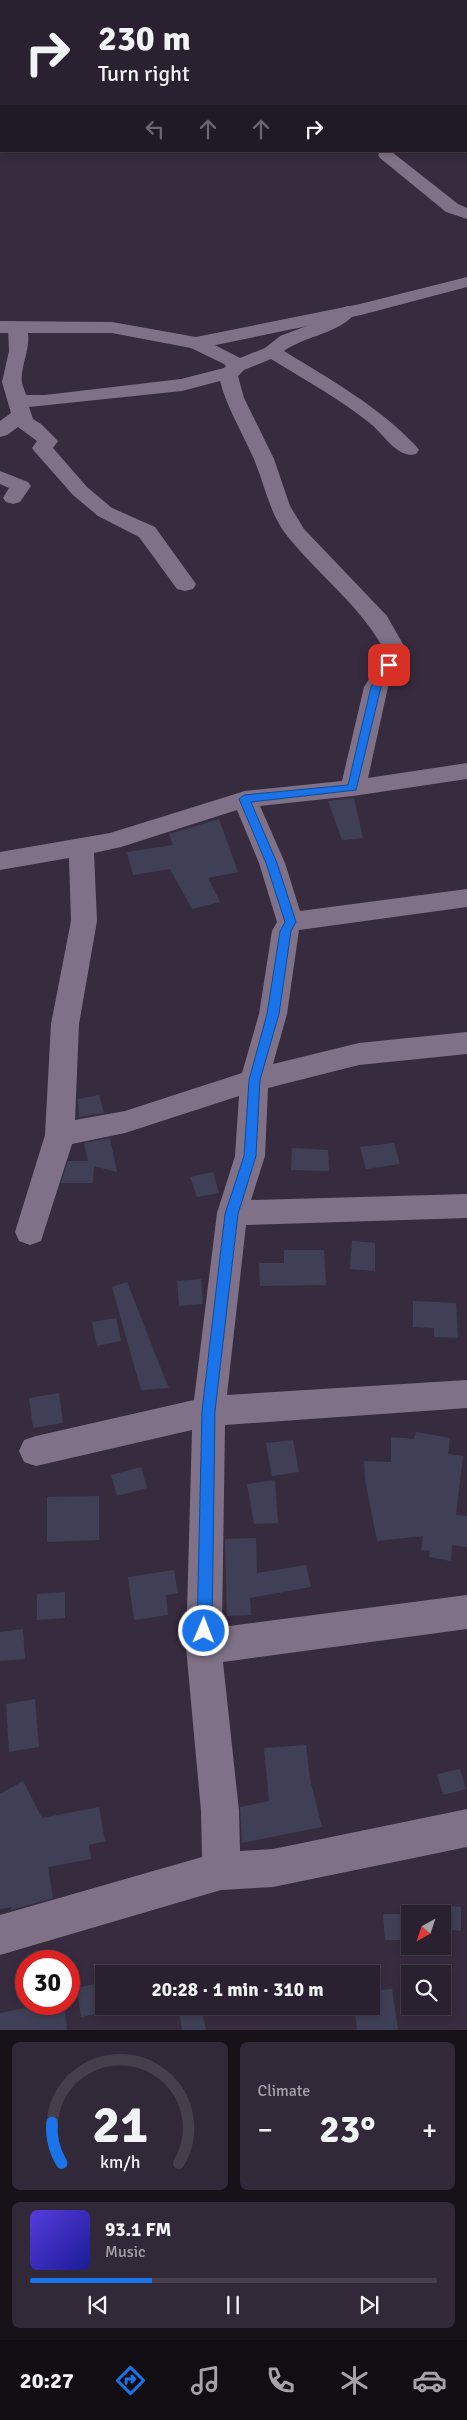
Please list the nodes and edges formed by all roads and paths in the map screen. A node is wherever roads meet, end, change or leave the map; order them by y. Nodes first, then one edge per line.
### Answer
1 (386, 155) dead end
2 (467, 214) edge
3 (467, 282) edge
4 (347, 312) junction
5 (8, 327) edge
6 (196, 342) junction
7 (272, 352) junction
8 (234, 369) junction
9 (14, 408) edge
10 (0, 431) edge
11 (409, 450) dead end
12 (0, 477) edge
13 (13, 498) dead end
14 (185, 584) dead end
15 (467, 771) edge
16 (353, 788) junction
17 (244, 799) junction
18 (81, 846) junction
19 (0, 861) edge
20 (467, 898) edge
21 (290, 922) junction
22 (467, 1044) edge
23 (254, 1080) junction
24 (60, 1135) junction
25 (467, 1206) edge
26 (232, 1214) junction
27 (30, 1232) dead end
28 (467, 1394) edge
29 (209, 1411) junction
30 (36, 1450) dead end
31 (467, 1612) edge
32 (204, 1647) junction
33 (467, 1828) edge
34 (221, 1871) junction
35 (0, 1935) edge

1 - 2 street
3 - 4 street
4 - 6 street
4 - 7 street
5 - 6 street
5 - 9 street
6 - 8 street
7 - 8 street
7 - 11 street
8 - 9 street
8 - 16 street
9 - 10 street
9 - 14 street
12 - 13 street
15 - 16 street
16 - 17 street
17 - 18 street
17 - 21 street
18 - 19 street
18 - 24 street
20 - 21 street
21 - 23 street
22 - 23 street
23 - 24 street
23 - 26 street
24 - 27 street
25 - 26 street
26 - 29 street
28 - 29 street
29 - 30 street
29 - 32 street
31 - 32 street
32 - 34 street
33 - 34 street
34 - 35 street

